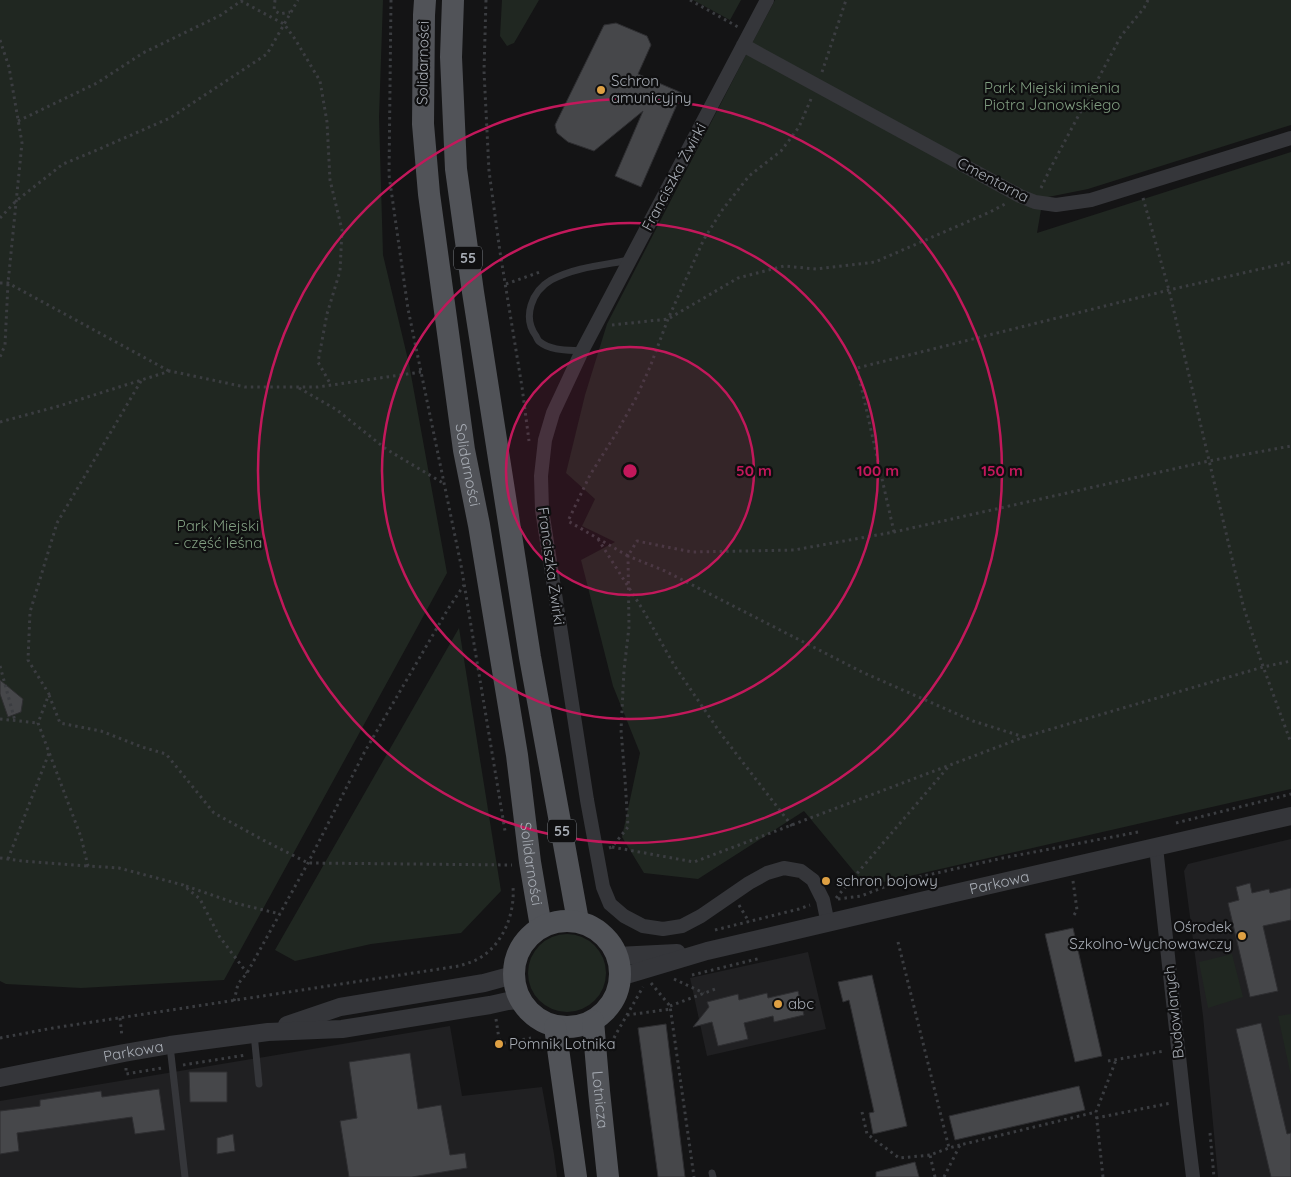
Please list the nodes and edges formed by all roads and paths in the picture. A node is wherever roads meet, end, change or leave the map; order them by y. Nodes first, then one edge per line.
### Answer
1 (275, 0) edge
2 (298, 0) edge
3 (391, 0) edge
4 (453, 0) edge
5 (690, 0) edge
6 (767, 0) edge
7 (846, 0) edge
8 (1148, 0) edge
9 (424, 5) edge
10 (290, 12) junction
11 (284, 24) junction
12 (747, 39) junction
13 (0, 40) edge
14 (817, 85) junction
15 (18, 121) junction
16 (1291, 138) edge
17 (1139, 186) junction
18 (1020, 196) junction
19 (16, 201) junction
20 (1035, 202) junction
21 (0, 218) edge
22 (630, 260) junction
23 (1291, 262) edge
24 (555, 278) junction
25 (0, 283) edge
26 (8, 283) junction
27 (506, 284) dead end
28 (1169, 290) junction
29 (668, 319) junction
30 (595, 327) junction
31 (582, 351) junction
32 (0, 358) edge
33 (170, 371) junction
34 (421, 372) junction
35 (141, 381) junction
36 (331, 385) junction
37 (298, 387) junction
38 (0, 422) edge
39 (1291, 446) edge
40 (1209, 461) junction
41 (444, 484) junction
42 (894, 532) junction
43 (597, 538) junction
44 (628, 556) junction
45 (464, 584) junction
46 (628, 587) junction
47 (1291, 660) edge
48 (0, 666) edge
49 (1263, 667) junction
50 (49, 694) junction
51 (0, 719) edge
52 (15, 721) junction
53 (38, 723) junction
54 (1024, 737) junction
55 (1291, 743) edge
56 (49, 752) junction
57 (950, 765) junction
58 (1291, 794) edge
59 (1291, 816) edge
60 (1172, 824) dead end
61 (792, 826) junction
62 (1144, 831) dead end
63 (506, 836) dead end
64 (1156, 847) junction
65 (612, 848) junction
66 (596, 849) junction
67 (0, 858) edge
68 (510, 858) dead end
69 (8, 859) junction
70 (308, 863) junction
71 (512, 865) junction
72 (88, 866) junction
73 (512, 874) dead end
74 (1072, 878) dead end
75 (513, 883) dead end
76 (183, 885) junction
77 (829, 899) junction
78 (280, 914) junction
79 (1074, 915) dead end
80 (578, 921) junction
81 (828, 924) junction
82 (540, 927) junction
83 (706, 932) dead end
84 (898, 942) dead end
85 (767, 956) dead end
86 (619, 966) junction
87 (247, 973) junction
88 (513, 975) junction
89 (674, 979) junction
90 (667, 981) dead end
91 (660, 983) dead end
92 (652, 985) junction
93 (718, 988) dead end
94 (704, 993) junction
95 (520, 1000) junction
96 (234, 1001) junction
97 (670, 1007) junction
98 (626, 1015) junction
99 (496, 1018) dead end
100 (593, 1021) junction
101 (555, 1026) junction
102 (261, 1033) junction
103 (0, 1038) edge
104 (531, 1038) dead end
105 (613, 1042) dead end
106 (170, 1045) junction
107 (1178, 1049) junction
108 (1116, 1060) junction
109 (1108, 1061) dead end
110 (0, 1078) edge
111 (259, 1084) dead end
112 (1184, 1100) junction
113 (862, 1112) dead end
114 (1096, 1112) junction
115 (1096, 1118) junction
116 (1210, 1133) dead end
117 (960, 1145) junction
118 (949, 1148) junction
119 (930, 1154) junction
120 (185, 1177) edge
121 (576, 1177) edge
122 (608, 1177) edge
123 (694, 1177) edge
124 (936, 1177) edge
125 (944, 1177) edge
126 (1103, 1177) edge
127 (1193, 1177) edge
128 (1214, 1177) edge

1 - 10 path
2 - 10 path
3 - 34 path
4 - 80 main road, Solidarności / 55
5 - 12 path
6 - 12 street, Franciszka Żwirki
7 - 14 path
8 - 20 path
9 - 82 main road, Solidarności / 55
10 - 11 path
11 - 15 path
11 - 19 path
11 - 36 path
12 - 14 street, Cmentarna
12 - 22 street, Franciszka Żwirki
13 - 15 path
14 - 18 street, Cmentarna
14 - 29 path
15 - 19 path
16 - 17 street, Cmentarna
17 - 20 street, Cmentarna
17 - 28 path
18 - 20 street, Cmentarna
18 - 29 path
19 - 21 path
19 - 26 path
22 - 24 lane
22 - 30 street, Franciszka Żwirki
23 - 28 path
24 - 27 path
24 - 31 lane
25 - 26 path
26 - 32 path
26 - 33 path
28 - 40 path
28 - 42 path
29 - 30 path
29 - 43 path
30 - 31 street, Franciszka Żwirki
31 - 66 street, Franciszka Żwirki
33 - 35 path
33 - 37 path
34 - 36 path
34 - 41 path
35 - 38 path
35 - 50 path
36 - 37 path
37 - 41 path
39 - 40 path
40 - 42 path
40 - 49 path
41 - 45 path
42 - 44 path
43 - 44 path
43 - 46 path
44 - 46 path
44 - 54 path
45 - 63 path
45 - 70 path
46 - 61 path
46 - 65 path
47 - 49 path
48 - 52 path
49 - 54 path
49 - 55 path
50 - 53 path
50 - 70 path
51 - 52 path
52 - 53 path
53 - 56 path
54 - 57 path
56 - 69 path
56 - 72 path
57 - 61 path
57 - 77 path
58 - 60 path
59 - 64 street, Parkowa
61 - 65 path
62 - 77 path
64 - 81 street, Parkowa
64 - 107 street, Budowlanych
65 - 66 path
66 - 77 street, Franciszka Żwirki
67 - 69 path
68 - 71 path
69 - 72 path
70 - 71 path
70 - 78 path
71 - 73 path
72 - 76 path
74 - 79 path
75 - 96 path
76 - 78 path
76 - 87 path
77 - 81 street, Franciszka Żwirki
77 - 83 path
78 - 87 path
80 - 82 main road
80 - 86 main road
81 - 86 street, Parkowa
82 - 88 main road
84 - 118 path
85 - 89 path
86 - 100 main road
87 - 96 path
88 - 95 main road
88 - 102 street, Parkowa
89 - 90 path
89 - 94 path
91 - 92 path
92 - 97 path
92 - 98 path
93 - 94 path
94 - 97 path
95 - 101 main road
95 - 102 street, Parkowa
96 - 103 path
97 - 98 path
97 - 123 path
98 - 105 path
99 - 104 path
100 - 101 main road
100 - 122 main road, Lotnicza
101 - 121 main road
102 - 106 street, Parkowa
102 - 111 lane
106 - 110 street, Parkowa
106 - 120 lane
107 - 108 path
107 - 112 street, Budowlanych
108 - 109 path
108 - 114 path
112 - 115 path
112 - 127 street, Budowlanych
113 - 119 path
114 - 115 path
114 - 117 path
115 - 126 path
116 - 128 path
117 - 118 path
117 - 125 path
118 - 119 path
119 - 124 path

